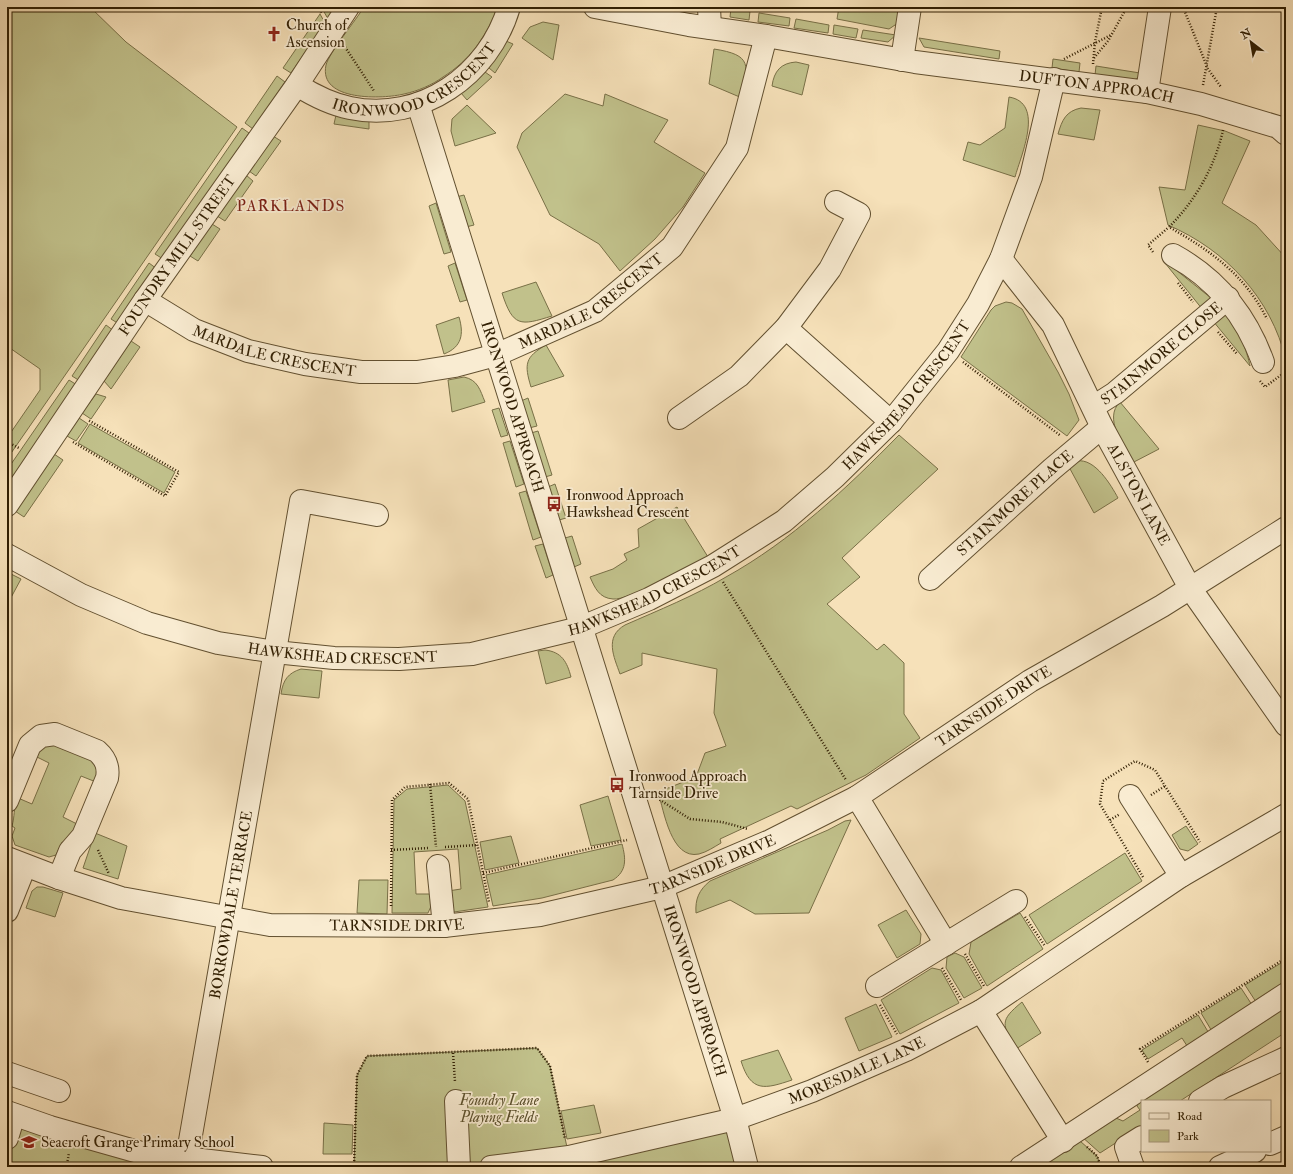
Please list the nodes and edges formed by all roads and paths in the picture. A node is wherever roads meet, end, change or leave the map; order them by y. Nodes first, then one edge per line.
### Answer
1 (318, 7) edge
2 (348, 7) edge
3 (509, 7) edge
4 (595, 7) edge
5 (910, 7) edge
6 (1102, 7) edge
7 (1127, 7) edge
8 (1160, 7) edge
9 (1183, 7) edge
10 (1217, 7) edge
11 (710, 18) edge
12 (334, 30) junction
13 (1111, 35) junction
14 (766, 36) junction
15 (1095, 42) junction
16 (1094, 58) junction
17 (1064, 59) dead end
18 (902, 60) junction
19 (1093, 64) dead end
20 (1206, 64) junction
21 (1054, 79) junction
22 (297, 85) junction
23 (1221, 87) dead end
24 (1146, 92) junction
25 (418, 104) junction
26 (1201, 104) junction
27 (386, 110) junction
28 (1286, 134) edge
29 (836, 202) dead end
30 (1173, 255) dead end
31 (1001, 259) junction
32 (1228, 298) junction
33 (146, 300) junction
34 (786, 328) junction
35 (948, 351) junction
36 (496, 355) junction
37 (1263, 362) dead end
38 (1093, 407) junction
39 (72, 411) junction
40 (679, 418) dead end
41 (891, 422) junction
42 (1102, 427) junction
43 (57, 433) junction
44 (7, 442) edge
45 (1076, 447) junction
46 (19, 448) dead end
47 (7, 505) edge
48 (377, 515) dead end
49 (1286, 528) edge
50 (7, 555) edge
51 (713, 566) junction
52 (930, 580) dead end
53 (1190, 588) junction
54 (580, 628) junction
55 (275, 652) junction
56 (1286, 725) edge
57 (430, 784) junction
58 (655, 792) dead end
59 (1130, 796) dead end
60 (857, 797) junction
61 (7, 802) edge
62 (7, 812) edge
63 (1286, 815) edge
64 (7, 816) edge
65 (87, 828) junction
66 (646, 836) junction
67 (770, 841) junction
68 (16, 862) edge
69 (438, 866) joint
70 (483, 873) junction
71 (1181, 876) junction
72 (59, 878) junction
73 (662, 887) junction
74 (121, 898) junction
75 (1016, 901) joint
76 (7, 911) edge
77 (230, 918) junction
78 (493, 922) junction
79 (444, 926) junction
80 (390, 927) junction
81 (945, 945) junction
82 (1286, 958) edge
83 (1056, 961) junction
84 (877, 986) joint
85 (1286, 994) edge
86 (982, 1010) junction
87 (906, 1050) junction
88 (453, 1053) dead end
89 (1286, 1058) edge
90 (7, 1072) edge
91 (1157, 1078) junction
92 (59, 1091) dead end
93 (1202, 1100) edge
94 (456, 1101) joint
95 (11, 1113) edge
96 (735, 1120) junction
97 (1286, 1137) edge
98 (7, 1138) edge
99 (1141, 1138) edge
100 (1063, 1140) junction
101 (1271, 1144) edge
102 (1253, 1152) edge
103 (187, 1158) junction
104 (262, 1167) edge
105 (459, 1167) edge
106 (491, 1167) edge
107 (747, 1167) edge
108 (1021, 1167) edge
109 (1134, 1167) edge
110 (1220, 1167) edge

1 - 12 path
2 - 12 street, FOUNDRY MILL STREET
3 - 25 street, IRONWOOD CRESCENT
4 - 11 street, DUFTON APPROACH
5 - 18 street
6 - 15 path
7 - 13 path
8 - 24 street
9 - 20 path
10 - 20 path
11 - 14 street, DUFTON APPROACH
12 - 22 street, FOUNDRY MILL STREET
12 - 27 path
13 - 15 path
13 - 16 path
14 - 18 street, DUFTON APPROACH
14 - 36 street, MARDALE CRESCENT
15 - 16 path
15 - 17 path
16 - 19 path
18 - 21 street, DUFTON APPROACH
20 - 23 path
20 - 26 path
21 - 24 street, DUFTON APPROACH
21 - 31 street, HAWKSHEAD CRESCENT
22 - 27 street, IRONWOOD CRESCENT
22 - 33 street, FOUNDRY MILL STREET
24 - 26 street, DUFTON APPROACH
25 - 27 street, IRONWOOD CRESCENT
25 - 36 street, IRONWOOD APPROACH
26 - 28 street, DUFTON APPROACH
29 - 34 street
30 - 32 street, STAINMORE CLOSE
31 - 35 street, HAWKSHEAD CRESCENT
31 - 38 street, ALSTON LANE
32 - 37 street, STAINMORE CLOSE
32 - 38 street, STAINMORE CLOSE
33 - 36 street, MARDALE CRESCENT
33 - 39 street, FOUNDRY MILL STREET
34 - 40 street
34 - 41 street
35 - 41 street, HAWKSHEAD CRESCENT
35 - 45 path
36 - 54 street, IRONWOOD APPROACH
38 - 42 street, ALSTON LANE
39 - 43 street, FOUNDRY MILL STREET
39 - 43 path
41 - 51 street, HAWKSHEAD CRESCENT
42 - 45 street, STAINMORE PLACE
42 - 53 street, ALSTON LANE
43 - 47 street, FOUNDRY MILL STREET
44 - 46 path
45 - 52 street, STAINMORE PLACE
48 - 55 street, BORROWDALE TERRACE
49 - 53 street, TARNSIDE DRIVE
50 - 55 street, HAWKSHEAD CRESCENT
51 - 54 street, HAWKSHEAD CRESCENT
51 - 60 path
53 - 56 street, ALSTON LANE
53 - 60 street, TARNSIDE DRIVE
54 - 55 street, HAWKSHEAD CRESCENT
54 - 66 street, IRONWOOD APPROACH
55 - 77 street, BORROWDALE TERRACE
57 - 69 path
57 - 70 path
57 - 80 path
58 - 67 path
59 - 71 street
60 - 67 street, TARNSIDE DRIVE
60 - 81 street
61 - 65 street
62 - 64 street
63 - 71 street, MORESDALE LANE
65 - 72 street
65 - 74 path
66 - 70 path
66 - 73 street, IRONWOOD APPROACH
67 - 73 street, TARNSIDE DRIVE
68 - 72 street, TARNSIDE DRIVE
68 - 76 street
69 - 79 street
70 - 78 path
71 - 83 street, MORESDALE LANE
72 - 74 street, TARNSIDE DRIVE
73 - 78 street, TARNSIDE DRIVE
73 - 96 street, IRONWOOD APPROACH
74 - 77 street, TARNSIDE DRIVE
75 - 81 street
75 - 83 path
77 - 80 street, TARNSIDE DRIVE
77 - 103 street, BORROWDALE TERRACE
78 - 79 street, TARNSIDE DRIVE
79 - 80 street, TARNSIDE DRIVE
81 - 84 street
81 - 86 path
81 - 86 path
82 - 91 path
83 - 86 street, MORESDALE LANE
84 - 87 path
85 - 91 street
86 - 87 street, MORESDALE LANE
86 - 100 street
87 - 96 street, MORESDALE LANE
88 - 94 path
89 - 93 street
90 - 92 street
91 - 100 street
94 - 105 street
95 - 98 street
95 - 103 street
96 - 106 street, MORESDALE LANE
96 - 107 street, IRONWOOD APPROACH
97 - 101 street
99 - 109 street
100 - 108 street
102 - 110 street
103 - 104 street

